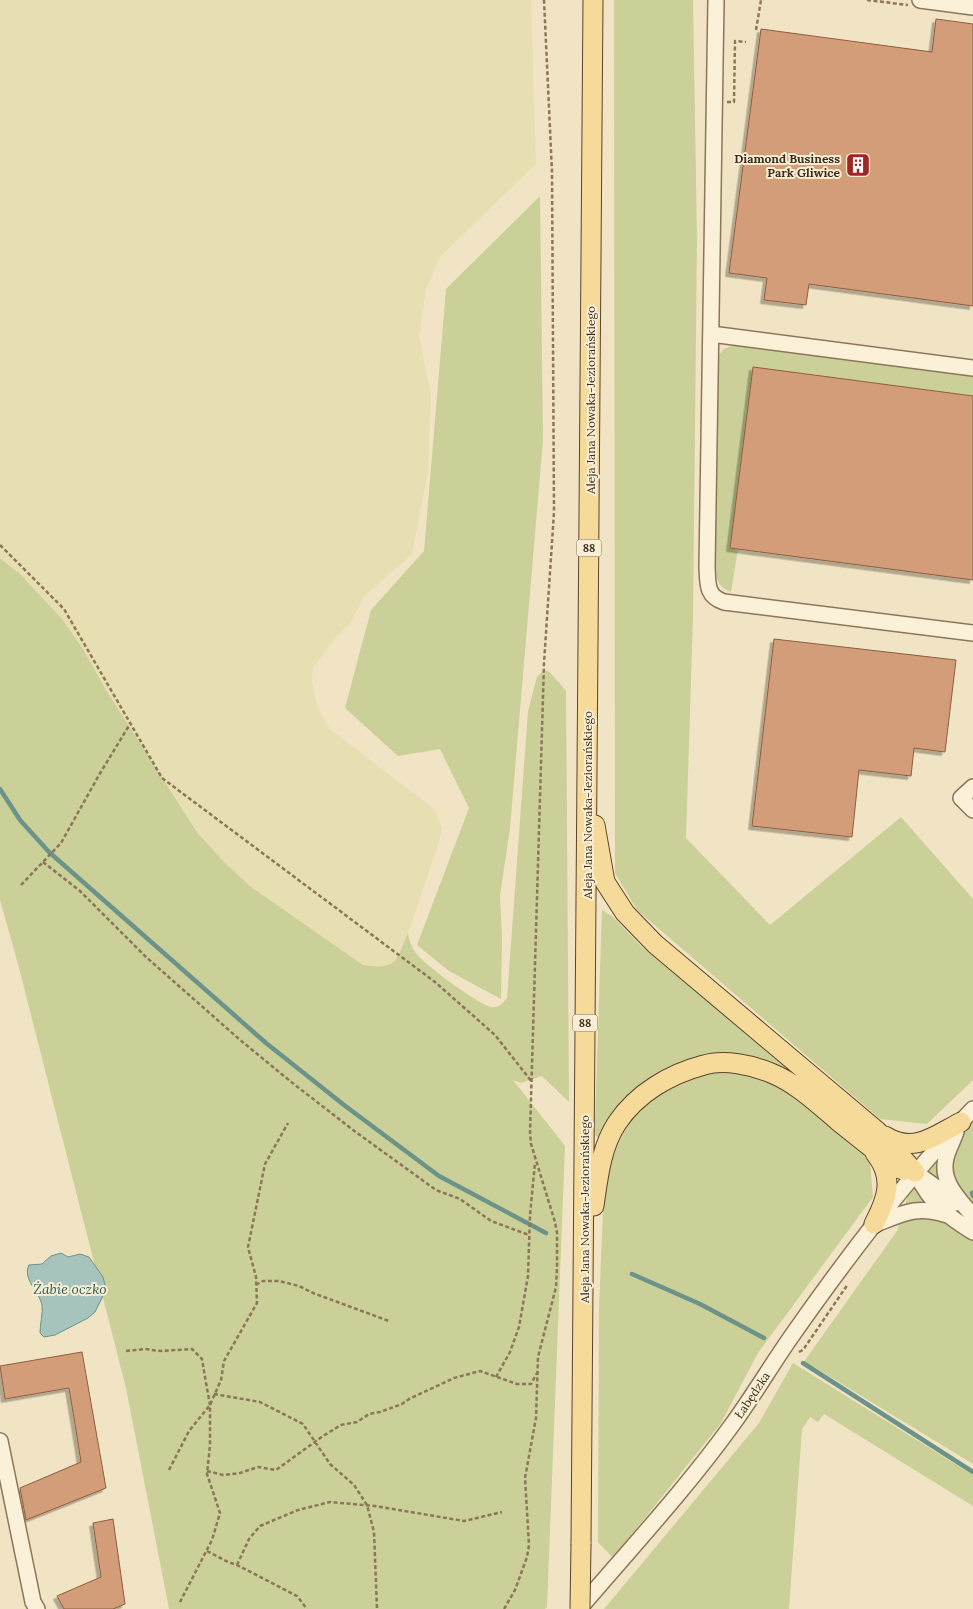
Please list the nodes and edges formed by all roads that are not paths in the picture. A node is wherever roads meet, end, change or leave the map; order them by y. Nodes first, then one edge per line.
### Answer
1 (594, 0) edge
2 (716, 0) edge
3 (920, 0) edge
4 (973, 7) edge
5 (711, 334) junction
6 (973, 368) edge
7 (973, 633) edge
8 (587, 779) junction
9 (973, 788) edge
10 (973, 810) edge
11 (967, 1115) edge
12 (872, 1138) junction
13 (915, 1172) junction
14 (946, 1215) junction
15 (973, 1216) edge
16 (973, 1221) edge
17 (874, 1224) junction
18 (973, 1232) edge
19 (584, 1267) junction
20 (0, 1441) edge
21 (38, 1609) edge
22 (580, 1609) edge

1 - 8 main road, Aleja Jana Nowaka-Jeziorańskiego / 88
2 - 5 street
3 - 4 street
5 - 6 street
5 - 7 street
8 - 12 main road
8 - 19 main road, Aleja Jana Nowaka-Jeziorańskiego / 88
9 - 10 street
11 - 12 main road
11 - 13 street, Łabędzka
11 - 15 street
12 - 13 main road
12 - 17 main road
12 - 19 main road
13 - 14 street
13 - 16 street
13 - 17 street, Łabędzka
14 - 17 street
14 - 18 street
17 - 22 street, Łabędzka
19 - 22 main road, Aleja Jana Nowaka-Jeziorańskiego / 88, bridge
20 - 21 street

